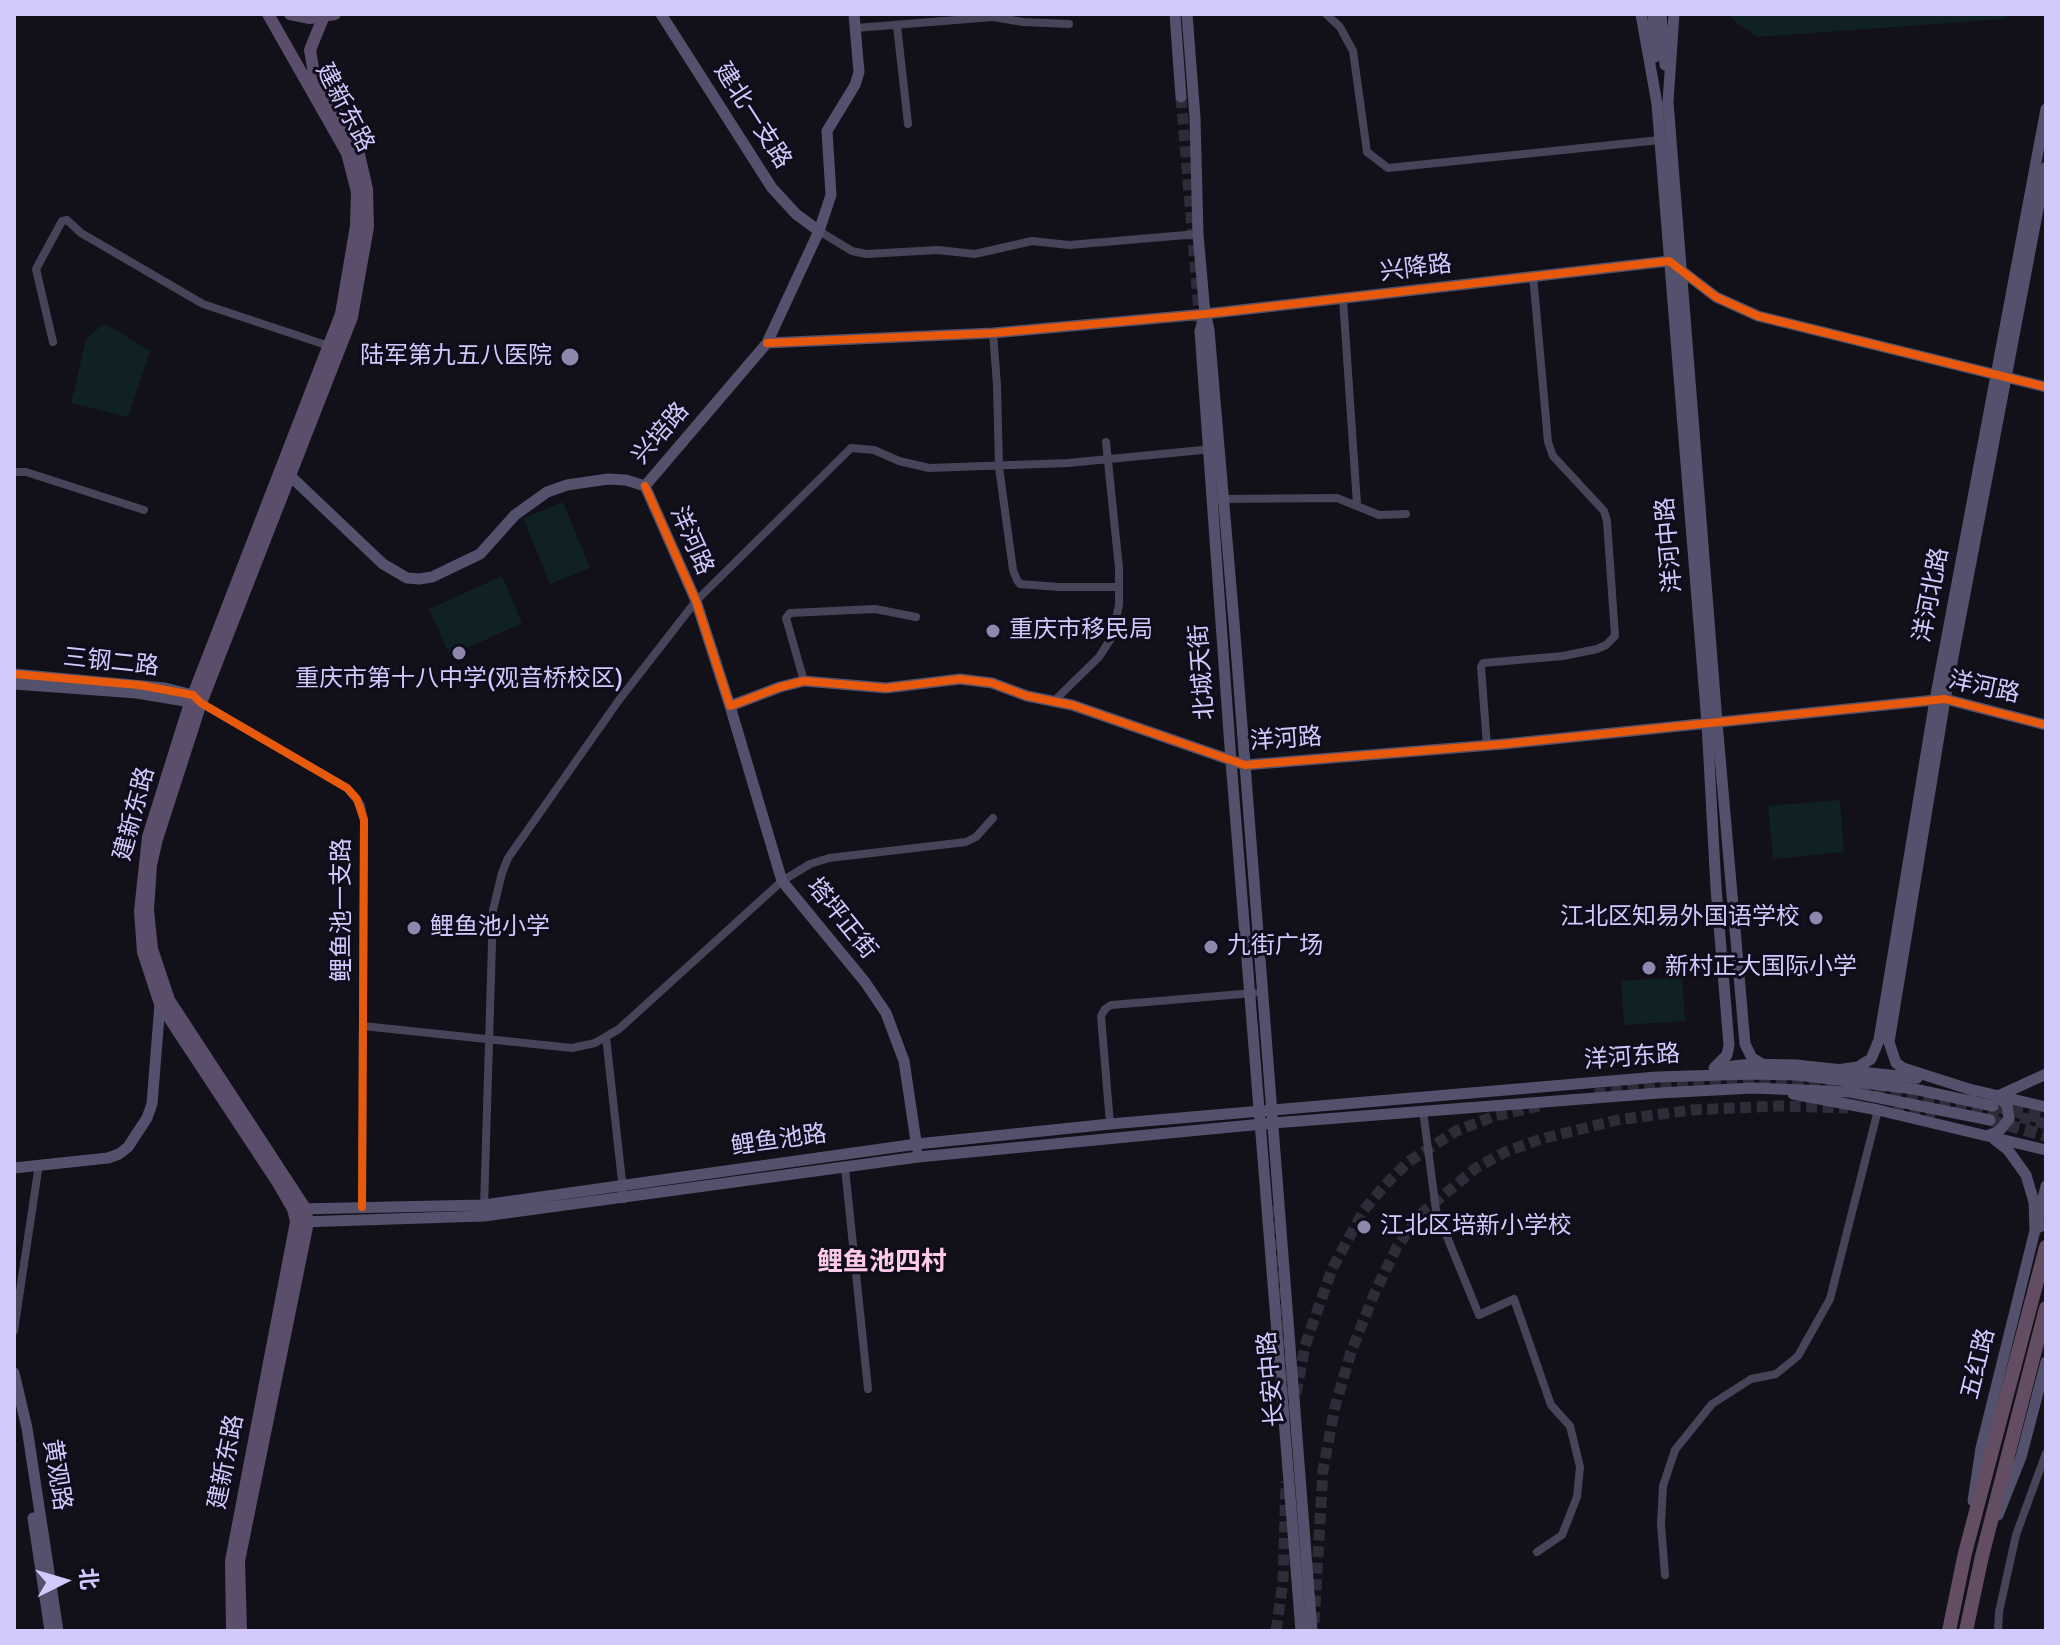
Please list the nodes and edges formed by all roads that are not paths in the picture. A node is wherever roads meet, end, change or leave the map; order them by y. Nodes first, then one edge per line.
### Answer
1 (268, 14) edge
2 (290, 14) edge
3 (661, 14) edge
4 (854, 14) edge
5 (1175, 14) edge
6 (1187, 14) edge
7 (1326, 14) edge
8 (1641, 14) edge
9 (1653, 14) edge
10 (1661, 14) edge
11 (1674, 14) edge
12 (329, 16) edge
13 (932, 18) edge
14 (1069, 24) dead end
15 (897, 26) junction
16 (856, 28) junction
17 (1181, 97) tunnel mouth
18 (1663, 103) junction
19 (2046, 109) edge
20 (908, 124) dead end
21 (1660, 140) junction
22 (2046, 167) edge
23 (819, 231) junction
24 (1198, 234) junction
25 (1669, 261) junction
26 (1681, 272) junction
27 (1533, 275) junction
28 (1343, 299) junction
29 (1205, 314) junction
30 (993, 333) junction
31 (53, 342) dead end
32 (767, 343) junction
33 (329, 346) junction
34 (2000, 377) junction
35 (2046, 387) edge
36 (1106, 442) dead end
37 (1214, 449) junction
38 (1108, 460) junction
39 (999, 467) junction
40 (14, 472) edge
41 (286, 472) junction
42 (645, 486) junction
43 (1218, 498) junction
44 (1357, 504) junction
45 (144, 510) dead end
46 (1406, 514) dead end
47 (1119, 587) junction
48 (696, 601) junction
49 (916, 617) dead end
50 (14, 674) edge
51 (804, 681) junction
52 (14, 684) edge
53 (1940, 699) junction
54 (195, 700) junction
55 (1054, 701) junction
56 (730, 706) junction
57 (1712, 722) junction
58 (2046, 725) edge
59 (1487, 746) junction
60 (1231, 761) junction
61 (1245, 765) junction
62 (993, 818) dead end
63 (782, 881) junction
64 (1262, 992) junction
65 (1249, 993) junction
66 (160, 1004) junction
67 (363, 1026) junction
68 (606, 1037) junction
69 (488, 1040) junction
70 (1762, 1064) junction
71 (1714, 1068) junction
72 (1843, 1069) junction
73 (2046, 1074) edge
74 (1657, 1077) junction
75 (1753, 1088) junction
76 (1975, 1091) junction
77 (1996, 1101) junction
78 (2046, 1107) edge
79 (1878, 1110) junction
80 (1423, 1111) junction
81 (1266, 1117) junction
82 (1990, 1120) tunnel mouth
83 (1110, 1124) junction
84 (1989, 1135) junction
85 (917, 1144) junction
86 (2046, 1150) edge
87 (918, 1157) junction
88 (39, 1164) junction
89 (14, 1168) edge
90 (845, 1168) junction
91 (623, 1186) junction
92 (2046, 1186) edge
93 (624, 1199) junction
94 (362, 1207) junction
95 (484, 1210) junction
96 (301, 1215) junction
97 (2041, 1226) edge
98 (2046, 1247) edge
99 (2046, 1308) edge
100 (14, 1331) edge
101 (2046, 1362) edge
102 (14, 1373) edge
103 (868, 1389) dead end
104 (14, 1403) edge
105 (2046, 1453) edge
106 (1537, 1552) dead end
107 (1965, 1553) junction
108 (1982, 1556) junction
109 (1665, 1575) dead end
110 (50, 1631) edge
111 (58, 1631) edge
112 (232, 1631) edge
113 (241, 1631) edge
114 (1301, 1631) edge
115 (1312, 1631) edge
116 (1949, 1631) edge
117 (1966, 1631) edge
118 (1998, 1631) edge

1 - 33 main road, 建新东路
2 - 12 main road
3 - 23 main road, 建北一支路
4 - 16 main road, 兴培路
5 - 17 main road
6 - 24 main road, 北城天街
7 - 21 street
8 - 18 main road, 洋河中路
9 - 18 main road
10 - 18 main road
11 - 18 main road, 洋河中路
12 - 41 main road, 建新东路
13 - 14 street
13 - 15 street
15 - 16 street
15 - 20 street
16 - 23 main road, 兴培路
18 - 21 main road, 洋河中路
18 - 26 main road, 洋河中路
19 - 34 main road, 洋河北路
21 - 25 main road, 洋河中路
22 - 34 main road, 洋河北路
23 - 24 street
23 - 32 main road, 兴培路
24 - 29 main road, 北城天街
25 - 26 main road
25 - 27 main road, 兴降路
25 - 57 main road, 洋河中路
26 - 34 main road
26 - 57 main road, 洋河中路
27 - 28 main road, 兴降路
27 - 59 street
28 - 29 main road, 兴降路
28 - 44 street
29 - 30 main road, 兴降路
29 - 37 main road, 北城天街
30 - 32 main road, 兴降路
30 - 39 street
31 - 33 street
32 - 42 main road, 兴培路
33 - 41 main road, 建新东路
34 - 35 main road
34 - 53 main road, 洋河北路
36 - 38 street
37 - 38 street
37 - 43 main road, 北城天街
38 - 39 street
38 - 47 street
39 - 47 street
39 - 48 street
40 - 45 street
41 - 42 main road, 兴培路
41 - 54 main road, 建新东路
42 - 48 main road, 洋河路
43 - 44 street
43 - 60 main road, 北城天街
43 - 61 main road, 北城天街
44 - 46 street
47 - 55 street
48 - 56 main road, 洋河路
48 - 69 street
49 - 51 street
50 - 54 main road, 三钢二路
51 - 55 main road, 洋河路
51 - 56 main road, 洋河路
52 - 54 main road, 三钢二路
53 - 57 main road, 洋河路
53 - 58 main road, 洋河路
53 - 72 main road, 洋河北路
53 - 76 main road, 洋河北路
54 - 66 main road, 建新东路
54 - 67 street, 鲤鱼池一支路
54 - 96 main road, 建新东路
55 - 60 main road, 洋河路
56 - 63 main road, 塔坪正街
57 - 59 main road, 洋河路
57 - 70 main road, 洋河中路
57 - 71 main road, 洋河中路
59 - 61 main road, 洋河路
60 - 61 main road, 洋河路
60 - 65 main road, 北城天街
61 - 64 main road, 北城天街
62 - 63 street
63 - 68 street
63 - 85 main road, 塔坪正街
64 - 65 street
64 - 81 main road, 北城天街
65 - 81 main road, 北城天街
65 - 83 street
66 - 88 main road
66 - 96 main road, 建新东路
67 - 69 street
67 - 94 street, 鲤鱼池一支路
68 - 69 street
68 - 91 street
69 - 95 street
70 - 71 main road
70 - 72 main road
71 - 74 main road
72 - 76 main road
73 - 77 main road
74 - 77 main road, 洋河东路
74 - 81 main road, 洋河东路
75 - 79 main road
75 - 80 main road, 洋河东路
75 - 82 main road, 洋河东路
76 - 77 main road
77 - 78 main road
77 - 84 main road
79 - 84 main road
79 - 109 street
80 - 81 main road, 洋河东路
80 - 106 street
81 - 83 main road, 鲤鱼池路
81 - 87 main road, 鲤鱼池路
81 - 114 main road, 长安中路
81 - 115 main road, 长安中路
83 - 85 main road, 鲤鱼池路
84 - 86 main road
84 - 97 main road
85 - 87 main road, 塔坪正街
85 - 91 main road, 鲤鱼池路
87 - 90 main road, 鲤鱼池路
88 - 89 main road
88 - 100 street
90 - 93 main road, 鲤鱼池路
90 - 103 street
91 - 93 street
91 - 95 main road, 鲤鱼池路
92 - 97 main road, 五红路
93 - 95 main road, 鲤鱼池路
94 - 95 main road, 鲤鱼池路
94 - 96 main road, 鲤鱼池路
95 - 96 main road, 鲤鱼池路
96 - 112 main road, 建新东路
96 - 113 main road, 建新东路
97 - 107 main road, 五红路
98 - 107 highway, 五红路
99 - 108 highway
101 - 108 main road
102 - 111 main road, 黄观路
104 - 110 main road, 黄观路
105 - 118 street
107 - 116 highway, 五红路
108 - 117 highway

